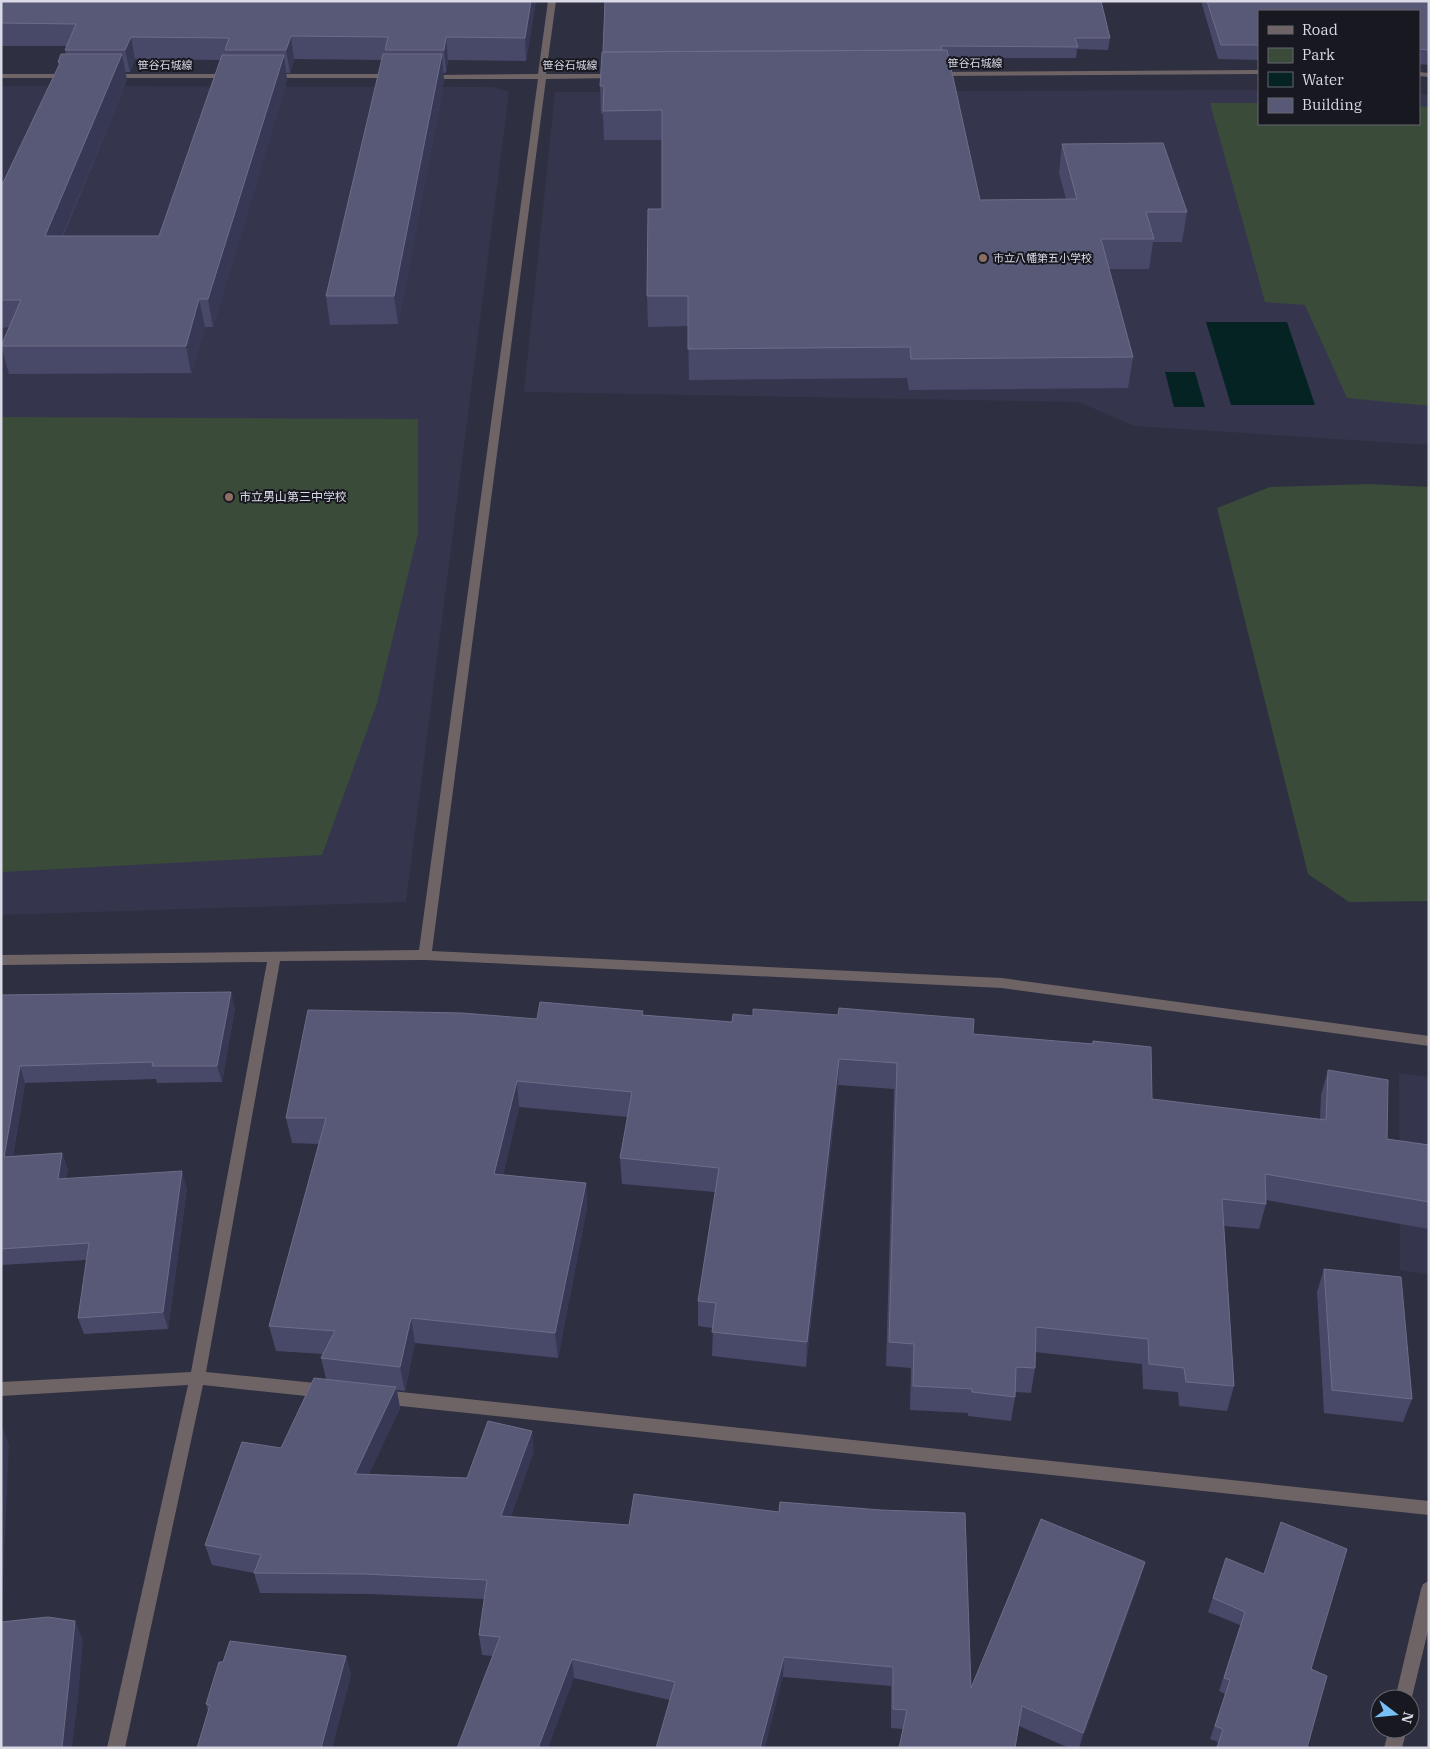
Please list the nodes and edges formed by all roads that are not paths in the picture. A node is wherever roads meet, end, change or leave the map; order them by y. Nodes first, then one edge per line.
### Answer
1 (552, 1) edge
2 (1258, 72) edge
3 (930, 74) edge
4 (1, 76) edge
5 (80, 76) edge
6 (100, 76) edge
7 (237, 76) edge
8 (257, 76) edge
9 (405, 76) edge
10 (424, 76) edge
11 (622, 76) edge
12 (542, 77) junction
13 (425, 955) junction
14 (274, 957) junction
15 (1, 960) edge
16 (1429, 1041) edge
17 (197, 1378) junction
18 (1, 1388) edge
19 (336, 1392) edge
20 (366, 1395) edge
21 (1429, 1508) edge
22 (1429, 1589) edge
23 (1406, 1689) edge
24 (116, 1748) edge

1 - 12 street
2 - 3 street, 笹谷石城線
4 - 5 street
6 - 7 street, 笹谷石城線
8 - 9 street
10 - 12 street, 笹谷石城線
11 - 12 street, 笹谷石城線
12 - 13 street
13 - 14 street
13 - 16 street
14 - 15 street
14 - 17 street
17 - 18 street
17 - 19 street
17 - 24 street
20 - 21 street
22 - 23 street

